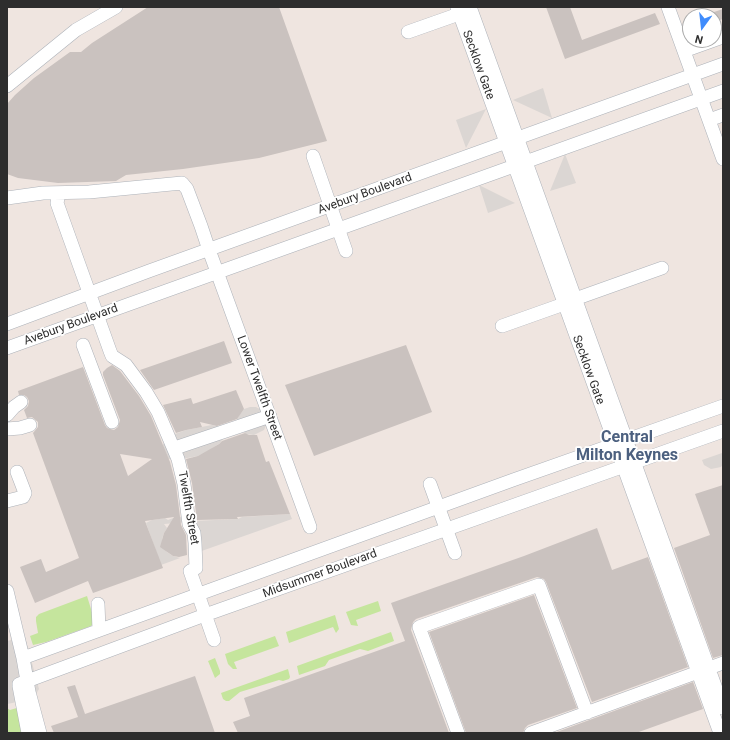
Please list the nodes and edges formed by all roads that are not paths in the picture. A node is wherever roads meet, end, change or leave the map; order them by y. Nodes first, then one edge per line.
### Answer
1 (116, 7) edge
2 (668, 7) edge
3 (467, 9) edge
4 (408, 32) dead end
5 (723, 37) edge
6 (684, 51) junction
7 (723, 64) edge
8 (693, 75) junction
9 (7, 86) edge
10 (723, 91) edge
11 (701, 99) junction
12 (723, 114) edge
13 (709, 120) junction
14 (511, 140) junction
15 (313, 156) dead end
16 (723, 159) edge
17 (520, 163) junction
18 (59, 193) junction
19 (7, 198) edge
20 (331, 206) junction
21 (338, 228) junction
22 (209, 250) junction
23 (346, 251) dead end
24 (662, 268) dead end
25 (217, 272) junction
26 (89, 293) junction
27 (569, 301) junction
28 (97, 316) junction
29 (10, 323) edge
30 (502, 326) dead end
31 (83, 345) dead end
32 (7, 348) edge
33 (21, 402) dead end
34 (723, 406) edge
35 (7, 415) edge
36 (270, 416) junction
37 (112, 422) dead end
38 (30, 425) dead end
39 (7, 429) edge
40 (723, 431) edge
41 (621, 442) junction
42 (175, 448) junction
43 (629, 464) junction
44 (17, 472) dead end
45 (430, 484) dead end
46 (7, 501) edge
47 (439, 507) junction
48 (310, 527) dead end
49 (447, 529) junction
50 (455, 553) dead end
51 (7, 591) edge
52 (198, 594) junction
53 (98, 604) dead end
54 (205, 615) junction
55 (7, 621) edge
56 (100, 630) junction
57 (13, 635) junction
58 (214, 640) dead end
59 (23, 658) junction
60 (723, 664) edge
61 (704, 670) junction
62 (26, 695) junction
63 (723, 708) edge
64 (587, 713) junction
65 (28, 733) edge
66 (35, 733) edge
67 (40, 733) edge
68 (458, 733) edge
69 (531, 733) edge
70 (720, 733) edge

1 - 9 street
2 - 6 street
3 - 4 street
3 - 14 street, Secklow Gate
5 - 6 street
6 - 8 street
7 - 8 street, Avebury Boulevard
8 - 11 street
8 - 14 street, Avebury Boulevard
10 - 11 street, Avebury Boulevard
11 - 13 street
11 - 17 street, Avebury Boulevard
12 - 13 street
13 - 16 street
14 - 17 street, Secklow Gate
14 - 20 street, Avebury Boulevard
15 - 20 street
17 - 21 street, Avebury Boulevard
17 - 27 street, Secklow Gate
18 - 19 street
18 - 22 street, Lower Twelfth Street
18 - 26 street, Twelfth Street
20 - 21 street
20 - 22 street, Avebury Boulevard
21 - 23 street
21 - 25 street, Avebury Boulevard
22 - 25 street, Lower Twelfth Street
22 - 26 street, Avebury Boulevard
24 - 27 street
25 - 28 street, Avebury Boulevard
25 - 36 street, Lower Twelfth Street
26 - 28 street, Twelfth Street
26 - 29 street, Avebury Boulevard
27 - 30 street
27 - 41 street, Secklow Gate
28 - 32 street, Avebury Boulevard
28 - 42 street, Twelfth Street
31 - 37 street
33 - 35 street
34 - 41 street
36 - 42 street
36 - 48 street, Lower Twelfth Street
38 - 39 street
40 - 43 street, Midsummer Boulevard
41 - 43 street, Secklow Gate
41 - 47 street, Midsummer Boulevard
42 - 52 street, Twelfth Street
43 - 49 street, Midsummer Boulevard
43 - 61 street
44 - 46 street
45 - 47 street
47 - 49 street
47 - 52 street, Midsummer Boulevard
49 - 50 street
49 - 54 street, Midsummer Boulevard
51 - 57 street
52 - 54 street
52 - 56 street, Midsummer Boulevard
53 - 56 street
54 - 58 street
54 - 62 street, Midsummer Boulevard
55 - 57 street
56 - 59 street, Midsummer Boulevard
57 - 59 street
57 - 62 street
59 - 62 street
60 - 61 street
61 - 63 street
61 - 64 street
61 - 70 street
62 - 65 street
62 - 66 street
62 - 67 street
64 - 68 street
64 - 69 street

